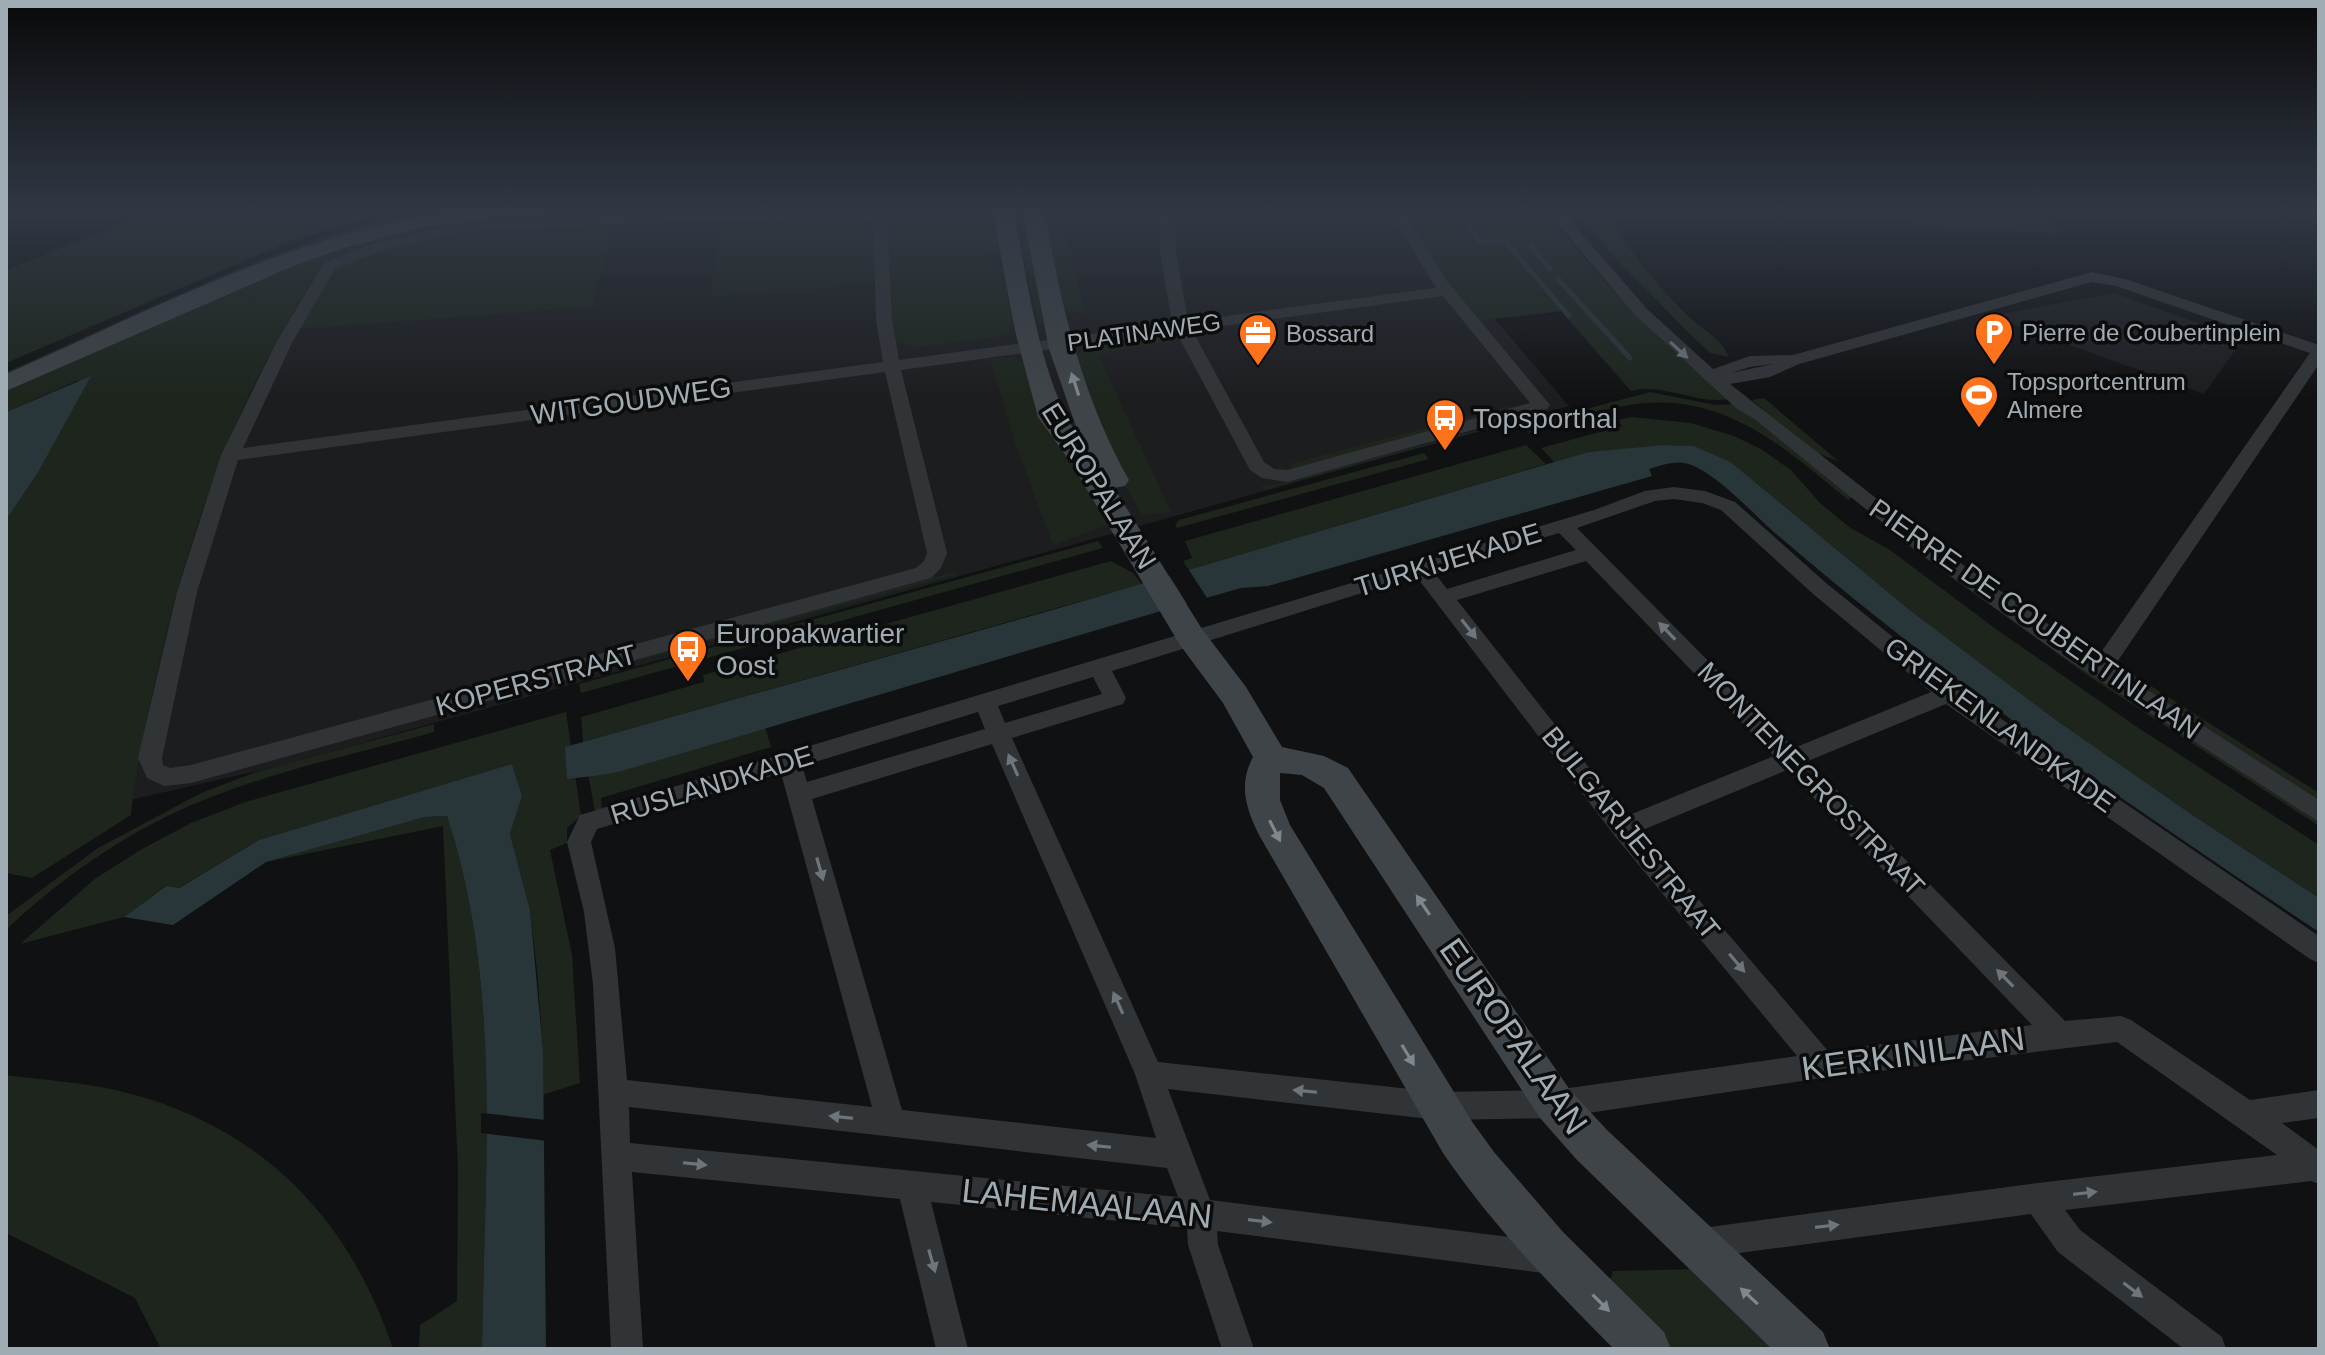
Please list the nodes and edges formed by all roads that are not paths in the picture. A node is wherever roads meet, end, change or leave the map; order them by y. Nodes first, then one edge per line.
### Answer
1 (228, 272) edge
2 (260, 272) edge
3 (325, 272) edge
4 (882, 272) edge
5 (1015, 272) edge
6 (1046, 272) edge
7 (1171, 272) edge
8 (1434, 272) edge
9 (1607, 272) edge
10 (1622, 272) edge
11 (1443, 287) junction
12 (1179, 322) junction
13 (1059, 337) junction
14 (1029, 342) junction
15 (2319, 352) edge
16 (892, 361) junction
17 (6, 368) edge
18 (1721, 376) junction
19 (6, 383) edge
20 (234, 449) junction
21 (1688, 494) joint
22 (1563, 525) junction
23 (1590, 553) junction
24 (1160, 568) junction
25 (1420, 568) junction
26 (1444, 597) junction
27 (1195, 625) junction
28 (1099, 667) junction
29 (2100, 671) junction
30 (1948, 694) junction
31 (985, 702) junction
32 (999, 732) junction
33 (1792, 758) junction
34 (1272, 760) junction
35 (789, 761) junction
36 (799, 794) junction
37 (2319, 812) edge
38 (1623, 828) junction
39 (2319, 951) edge
40 (2059, 1034) junction
41 (1822, 1065) junction
42 (1149, 1074) junction
43 (615, 1092) junction
44 (1555, 1104) junction
45 (2319, 1104) edge
46 (1438, 1106) junction
47 (2247, 1114) junction
48 (891, 1122) junction
49 (1176, 1155) junction
50 (617, 1156) junction
51 (2317, 1167) edge
52 (912, 1186) junction
53 (2038, 1198) junction
54 (1201, 1214) junction
55 (1694, 1244) junction
56 (1555, 1258) junction
57 (627, 1349) edge
58 (952, 1349) edge
59 (1238, 1349) edge
60 (1647, 1349) edge
61 (1806, 1349) edge
62 (2210, 1349) edge

1 - 17 street
2 - 19 street
3 - 20 street
4 - 16 street
5 - 14 street, EUROPALAAN
6 - 13 street, EUROPALAAN
7 - 12 street
8 - 11 street
9 -> 18 street, PIERRE DE COUBERTINLAAN
10 - 18 street, PIERRE DE COUBERTINLAAN
11 - 12 street, PLATINAWEG
11 - 12 street
12 - 13 street, PLATINAWEG
13 - 14 street, PLATINAWEG
24 -> 13 street, EUROPALAAN
14 - 16 street, WITGOUDWEG
14 - 24 street, EUROPALAAN
15 - 18 street
15 - 29 street
16 - 20 street, WITGOUDWEG
16 - 20 street, KOPERSTRAAT
18 - 29 street, PIERRE DE COUBERTINLAAN
21 - 22 street, TURKIJEKADE
21 - 30 street, GRIEKENLANDKADE
22 - 23 street, MONTENEGROSTRAAT
22 - 25 street, TURKIJEKADE
23 - 26 street
33 -> 23 street, MONTENEGROSTRAAT
24 - 27 street, EUROPALAAN
25 - 26 street, BULGARIJESTRAAT
25 - 27 street, TURKIJEKADE
26 -> 38 street, BULGARIJESTRAAT
27 - 28 street, RUSLANDKADE
27 - 34 street, EUROPALAAN
28 - 31 street, RUSLANDKADE
28 - 32 street, RUSLANDKADE
29 - 37 street, PIERRE DE COUBERTINLAAN
30 - 33 street
30 - 39 street, GRIEKENLANDKADE
31 - 32 street, LAHEMAALAAN
31 - 35 street, RUSLANDKADE
32 - 36 street, RUSLANDKADE
42 -> 32 street, LAHEMAALAAN
33 - 38 street
40 -> 33 street, MONTENEGROSTRAAT
44 -> 34 street, EUROPALAAN
34 -> 46 street
35 - 36 street
35 - 43 street, RUSLANDKADE
36 -> 48 street
38 -> 41 street, BULGARIJESTRAAT
40 - 41 street, KERKINILAAN
40 - 47 street, KERKINILAAN
41 - 44 street, KERKINILAAN
46 -> 42 street
42 - 49 street, LAHEMAALAAN
48 -> 43 street, LAHEMAALAAN
43 - 50 street, RUSLANDKADE
44 - 46 street, KERKINILAAN
44 - 55 street, EUROPALAAN
45 - 47 street
46 - 56 street
47 - 51 street, KERKINILAAN
49 -> 48 street, LAHEMAALAAN
49 - 54 street
50 -> 52 street, LAHEMAALAAN
50 - 57 street, RUSLANDKADE
53 -> 51 street, KERKINILAAN
52 - 54 street, LAHEMAALAAN
52 -> 58 street
55 -> 53 street, KERKINILAAN
53 -> 62 street
54 -> 56 street, LAHEMAALAAN
54 - 59 street
61 -> 55 street, EUROPALAAN
56 -> 60 street

